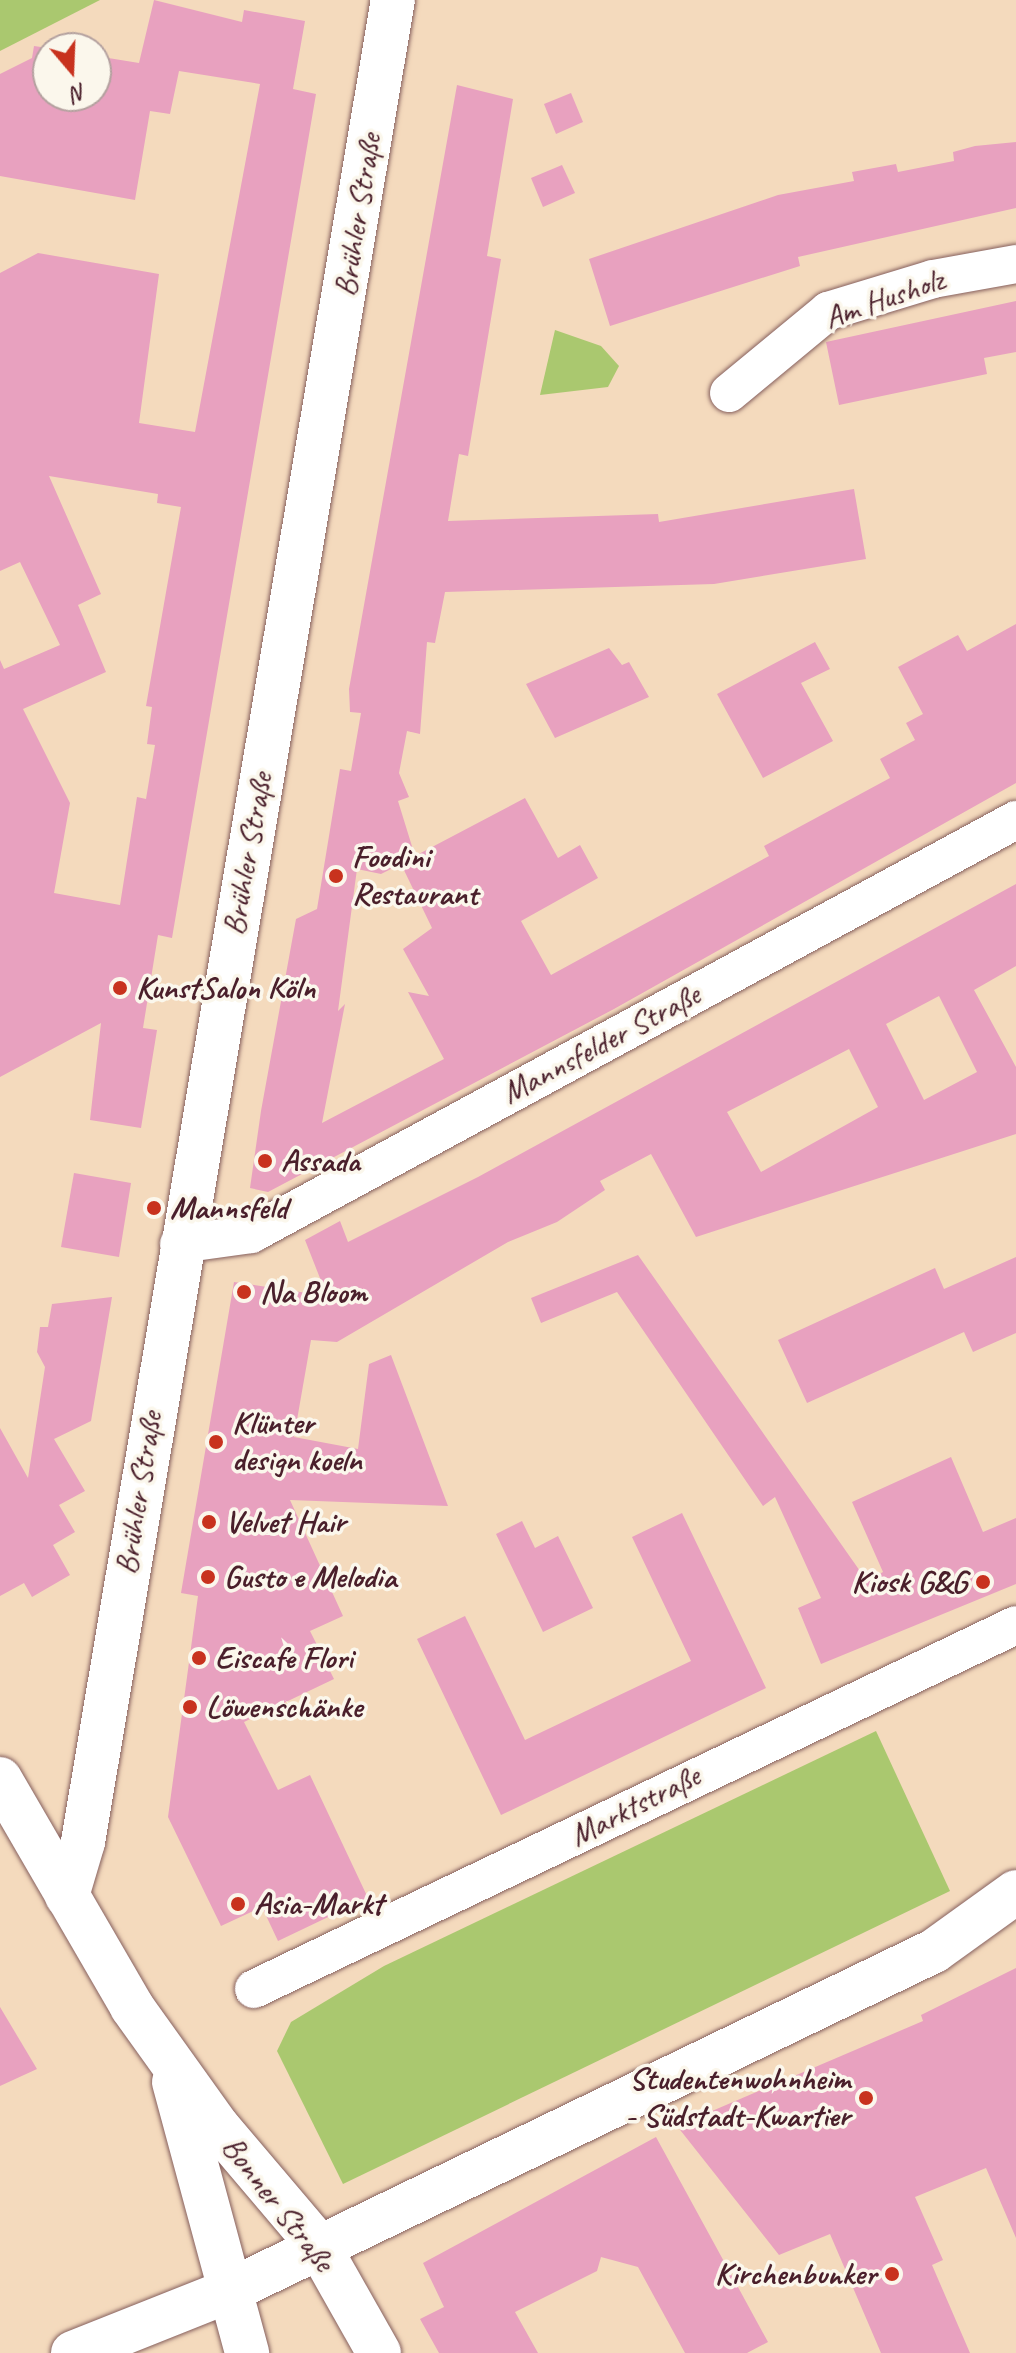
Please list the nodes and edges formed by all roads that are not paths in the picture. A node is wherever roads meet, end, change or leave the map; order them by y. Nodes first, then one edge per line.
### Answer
1 (385, 1) edge
2 (1016, 264) edge
3 (729, 393) dead end
4 (1016, 820) edge
5 (179, 1244) junction
6 (1016, 1625) edge
7 (0, 1779) edge
8 (1016, 1892) edge
9 (67, 1896) junction
10 (254, 1989) dead end
11 (168, 2060) junction
12 (318, 2245) junction
13 (247, 2282) junction
14 (73, 2353) edge
15 (247, 2353) edge
16 (379, 2353) edge

1 - 5 main road, Brühler Straße
2 - 3 street, Am Husholz
4 - 5 street, Mannsfelder Straße
5 - 9 main road, Brühler Straße
6 - 10 street, Marktstraße
7 - 9 main road, Bonner Straße
8 - 12 main road
9 - 11 main road, Bonner Straße
11 - 12 main road, Bonner Straße
11 - 13 main road, Bonner Straße
12 - 13 main road
12 - 16 main road, Bonner Straße
13 - 14 main road
13 - 15 main road, Bonner Straße

